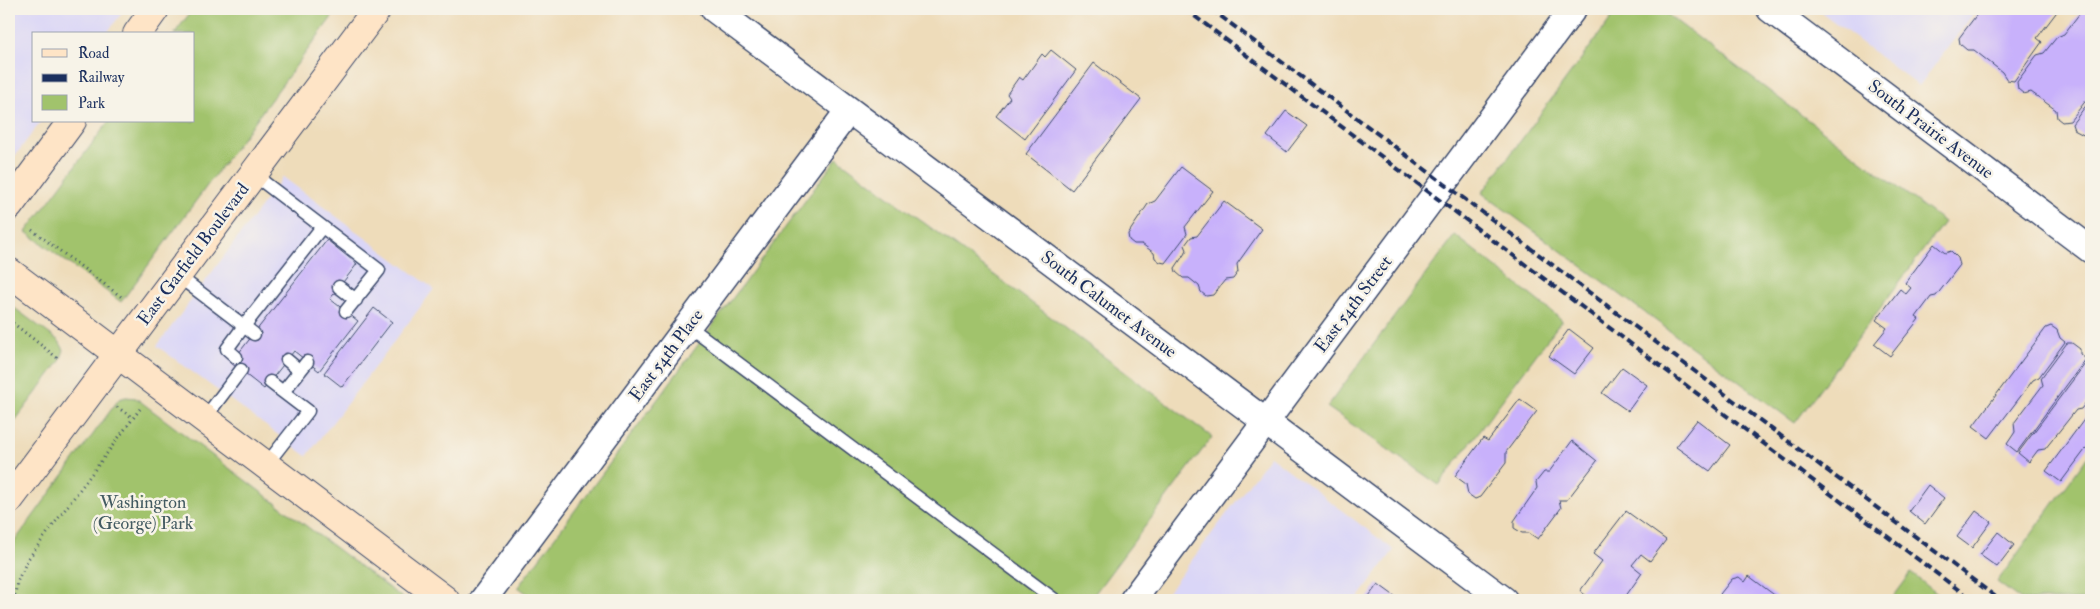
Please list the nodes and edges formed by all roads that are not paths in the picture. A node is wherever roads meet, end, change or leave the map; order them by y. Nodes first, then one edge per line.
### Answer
1 (155, 9) edge
2 (377, 9) edge
3 (714, 9) edge
4 (1572, 9) edge
5 (1770, 9) edge
6 (138, 32) edge
7 (849, 110) junction
8 (71, 122) edge
9 (253, 174) junction
10 (9, 206) edge
11 (322, 227) junction
12 (2091, 250) edge
13 (9, 272) edge
14 (177, 275) junction
15 (339, 287) dead end
16 (268, 294) junction
17 (356, 300) junction
18 (279, 302) dead end
19 (346, 311) dead end
20 (687, 325) junction
21 (244, 326) junction
22 (254, 334) dead end
23 (118, 354) junction
24 (236, 357) dead end
25 (287, 360) dead end
26 (240, 370) dead end
27 (270, 382) dead end
28 (283, 392) junction
29 (204, 419) junction
30 (1266, 422) junction
31 (266, 466) junction
32 (9, 500) edge
33 (445, 600) edge
34 (483, 600) edge
35 (1055, 600) edge
36 (1133, 600) edge
37 (1504, 600) edge

1 - 6 street
2 - 9 street, East Garfield Boulevard
3 - 7 street, South Calumet Avenue
4 - 30 street, East 54th Street
5 - 12 street, South Prairie Avenue
7 - 20 street, East 54th Place
7 - 30 street, South Calumet Avenue
8 - 10 street
9 - 11 lane
9 - 14 street, East Garfield Boulevard
11 - 16 lane
11 - 17 lane
13 - 23 street
14 - 21 lane
14 - 23 street, East Garfield Boulevard
15 - 17 lane
16 - 18 lane
16 - 21 lane
17 - 19 lane
20 - 34 street, East 54th Place
20 - 35 lane
21 - 22 lane
21 - 24 lane
23 - 29 street
23 - 32 street, East Garfield Boulevard
25 - 28 lane
26 - 29 lane
27 - 28 lane
28 - 31 lane
29 - 31 street
30 - 36 street, East 54th Street
30 - 37 street, South Calumet Avenue
31 - 33 street

